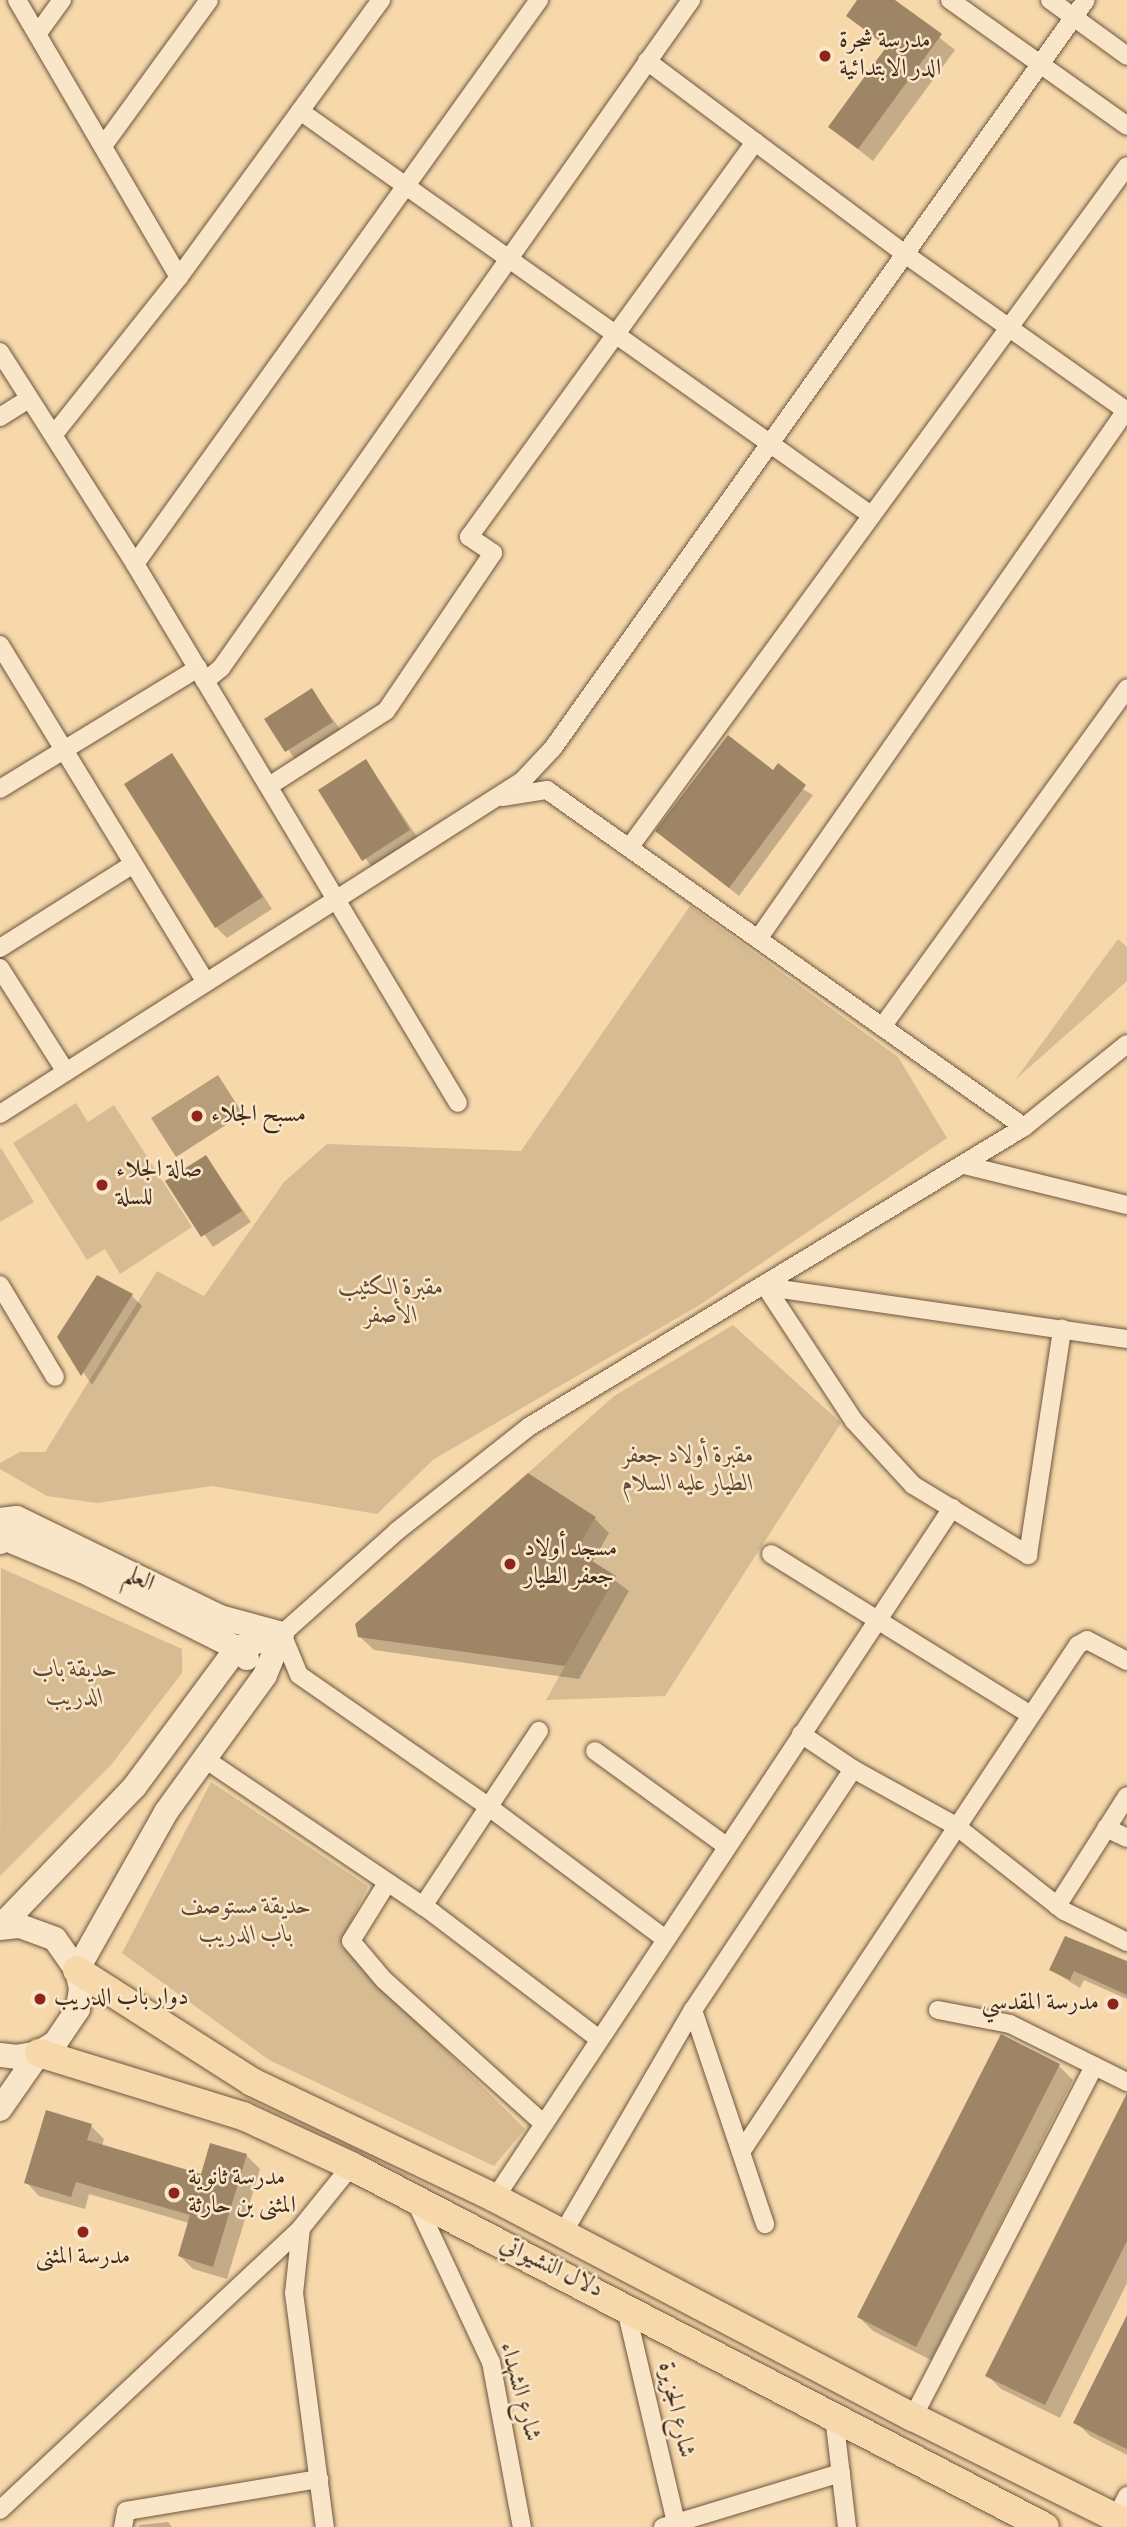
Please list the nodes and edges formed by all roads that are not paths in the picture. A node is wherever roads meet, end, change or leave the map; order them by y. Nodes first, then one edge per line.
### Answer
1 (17, 0) edge
2 (62, 0) edge
3 (209, 0) edge
4 (381, 0) edge
5 (539, 0) edge
6 (691, 0) edge
7 (950, 0) edge
8 (1051, 0) edge
9 (1086, 0) edge
10 (1074, 17) junction
11 (38, 33) junction
12 (1127, 56) edge
13 (647, 61) junction
14 (1044, 65) junction
15 (300, 111) junction
16 (1127, 126) edge
17 (755, 142) junction
18 (103, 146) junction
19 (1127, 166) edge
20 (406, 187) junction
21 (905, 254) junction
22 (505, 259) junction
23 (179, 276) junction
24 (1008, 327) junction
25 (616, 334) junction
26 (0, 352) edge
27 (29, 399) junction
28 (1127, 410) edge
29 (0, 417) edge
30 (55, 433) junction
31 (770, 443) junction
32 (871, 515) junction
33 (135, 564) junction
34 (0, 645) edge
35 (201, 675) junction
36 (1127, 688) edge
37 (65, 750) junction
38 (269, 786) junction
39 (0, 789) edge
40 (494, 799) junction
41 (629, 848) junction
42 (132, 865) junction
43 (336, 899) junction
44 (758, 939) junction
45 (0, 948) edge
46 (0, 968) edge
47 (205, 982) junction
48 (882, 1027) junction
49 (1127, 1044) edge
50 (65, 1072) junction
51 (458, 1103) dead end
52 (0, 1114) edge
53 (1024, 1127) junction
54 (964, 1165) junction
55 (1127, 1205) edge
56 (0, 1285) edge
57 (766, 1287) junction
58 (1062, 1329) junction
59 (1127, 1339) edge
60 (55, 1377) dead end
61 (951, 1508) junction
62 (1, 1534) edge
63 (771, 1554) dead end
64 (878, 1619) junction
65 (282, 1634) junction
66 (237, 1648) junction
67 (1127, 1661) edge
68 (265, 1675) junction
69 (1029, 1714) junction
70 (539, 1731) dead end
71 (801, 1734) junction
72 (595, 1751) dead end
73 (205, 1759) junction
74 (853, 1769) junction
75 (1127, 1796) edge
76 (489, 1807) junction
77 (956, 1826) junction
78 (1106, 1828) junction
79 (1127, 1838) edge
80 (726, 1846) junction
81 (387, 1883) junction
82 (423, 1906) junction
83 (1056, 1906) junction
84 (0, 1927) edge
85 (664, 1938) junction
86 (1127, 1942) edge
87 (77, 1969) junction
88 (693, 2010) junction
89 (938, 2010) dead end
90 (599, 2039) junction
91 (39, 2053) junction
92 (0, 2055) edge
93 (1094, 2066) junction
94 (1127, 2082) edge
95 (0, 2109) edge
96 (544, 2124) junction
97 (741, 2152) junction
98 (351, 2166) junction
99 (495, 2198) junction
100 (415, 2200) junction
101 (765, 2224) dead end
102 (301, 2228) junction
103 (563, 2233) junction
104 (625, 2305) junction
105 (834, 2416) junction
106 (913, 2417) junction
107 (841, 2473) junction
108 (319, 2479) junction
109 (0, 2510) edge
110 (1123, 2513) edge
111 (1005, 2517) edge
112 (672, 2526) edge
113 (123, 2527) edge
114 (325, 2527) edge
115 (522, 2527) edge
116 (847, 2527) edge
117 (1045, 2527) edge

1 - 11 street
2 - 11 street
3 - 18 street
4 - 15 street
5 - 20 street
6 - 13 street
7 - 14 street
8 - 10 street
9 - 10 street
10 - 12 street
10 - 14 street
11 - 18 street
13 - 17 street
13 - 22 street
14 - 16 street
14 - 21 street
15 - 20 street
15 - 23 street
17 - 21 street
17 - 25 street
18 - 23 street
19 - 24 street
20 - 22 street
20 - 33 street
21 - 24 street
21 - 31 street
22 - 25 street
22 - 35 street
23 - 30 street
24 - 28 street
24 - 32 street
25 - 31 street
25 - 38 street
26 - 27 street
27 - 29 street
27 - 30 street
28 - 44 street
30 - 33 street
31 - 32 street
31 - 40 street
32 - 41 street
33 - 35 street
34 - 37 street
35 - 37 street
35 - 38 street
36 - 48 street
37 - 39 street
37 - 42 street
38 - 43 street
40 - 41 street
40 - 43 street
41 - 44 street
42 - 45 street
42 - 47 street
43 - 47 street
43 - 51 street
44 - 48 street
46 - 50 street
47 - 50 street
48 - 53 street
49 - 53 street
50 - 52 street
53 - 54 street
54 - 55 street
54 - 57 street
56 - 60 street
57 - 58 street
57 - 61 street
57 - 65 street
58 - 59 street
58 - 61 street
61 - 64 street
62 - 65 main road, العلم
62 - 66 main road, العلم
63 - 64 street
64 - 69 street
64 - 71 street
65 - 66 main road
65 - 68 main road
65 - 76 street
66 - 68 main road, العلم
66 - 84 main road
67 - 69 street
68 - 73 main road
69 - 77 street
70 - 76 street
71 - 74 street
71 - 80 street
72 - 80 street
73 - 81 street
73 - 87 main road
74 - 77 street
74 - 88 street
75 - 78 street
76 - 82 street
76 - 85 street
77 - 83 street
77 - 97 street
78 - 79 street
78 - 83 street
80 - 85 street
81 - 82 street
81 - 96 street
82 - 90 street
83 - 86 street
84 - 87 main road
85 - 90 street
87 - 91 main road
87 - 99 main road
88 - 97 street
88 - 103 street
89 - 93 street
90 - 96 street
91 - 92 main road
91 - 95 main road
91 - 98 main road, دلال النشيواتي
93 - 94 street
93 - 106 street
96 - 99 street
97 - 101 street
98 - 100 main road, دلال النشيواتي
98 - 102 street
99 - 103 main road
100 - 104 main road, دلال النشيواتي
100 - 115 street, شارع الشهداء
102 - 108 street
102 - 109 street
103 - 106 main road
104 - 105 main road, دلال النشيواتي
104 - 112 street, شارع الجزيرة
105 - 107 street
105 - 111 main road, دلال النشيواتي
106 - 110 main road
107 - 112 street
107 - 116 street
108 - 113 street
108 - 114 street
111 - 117 main road, دلال النشيواتي

